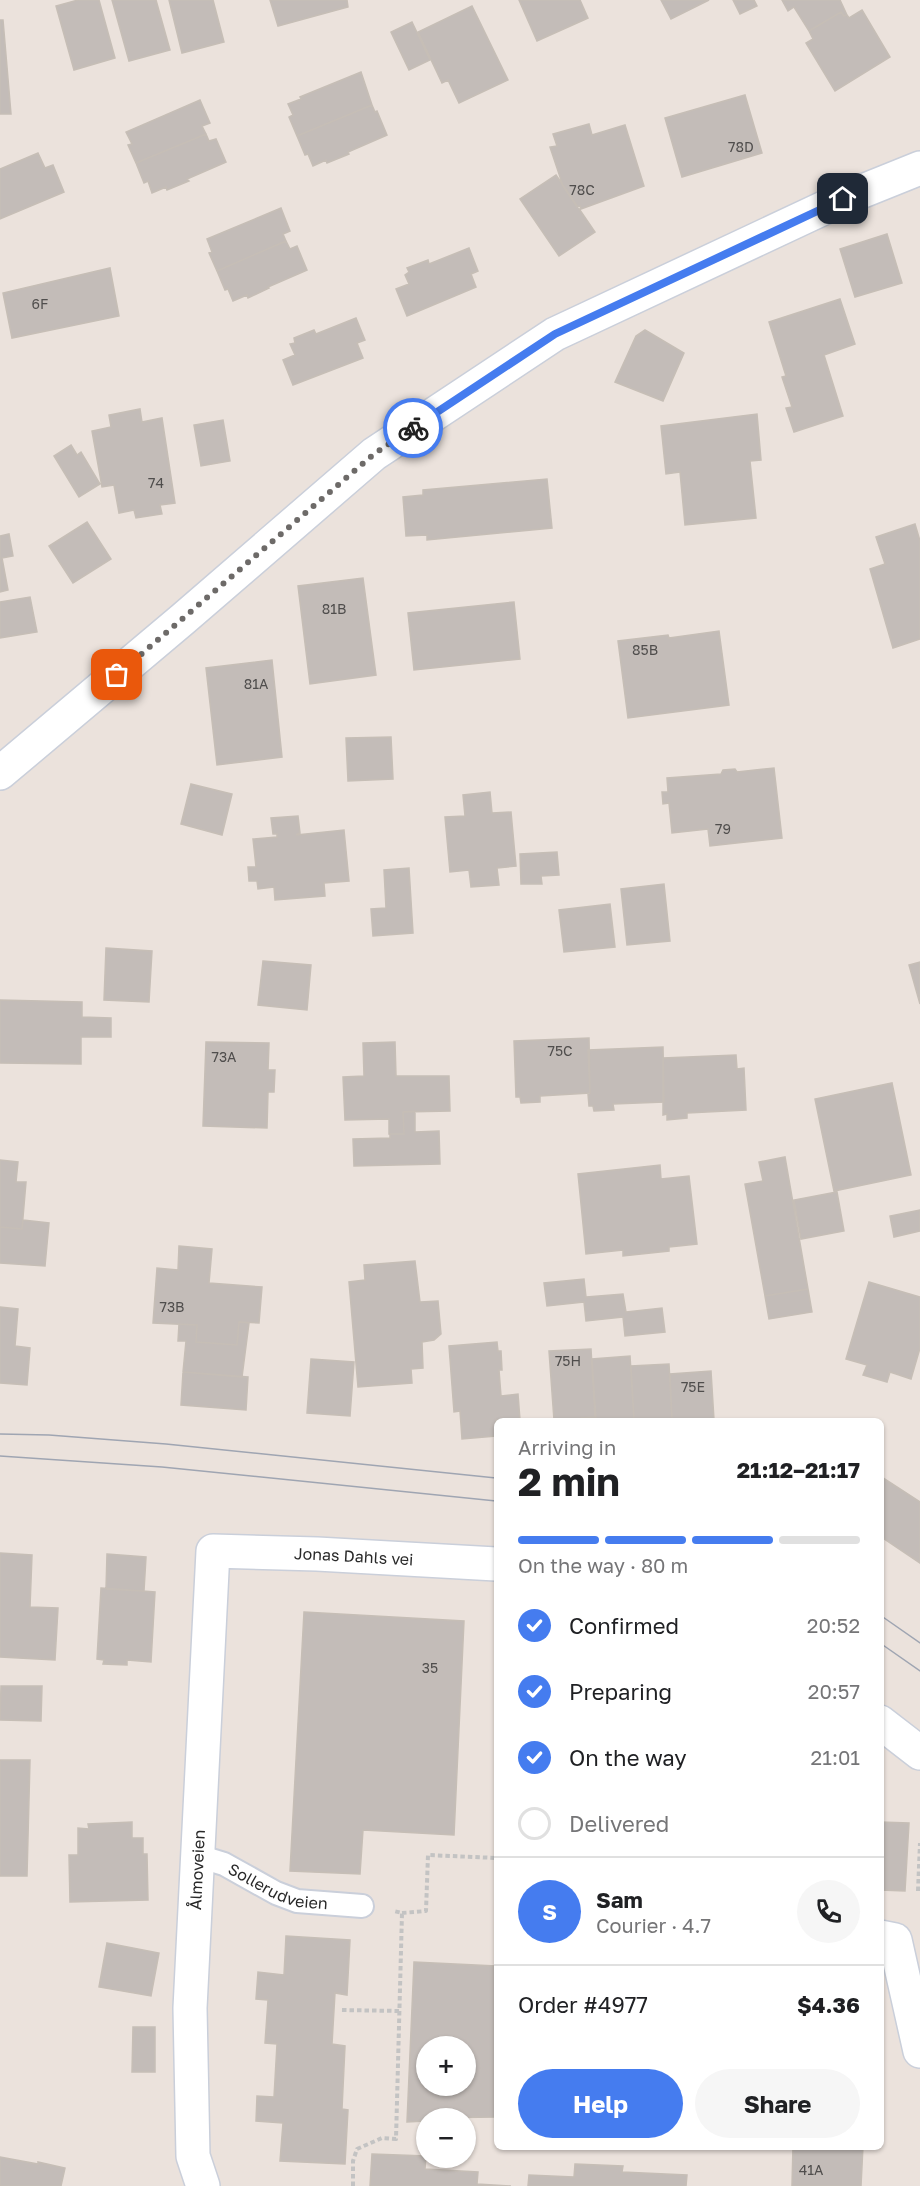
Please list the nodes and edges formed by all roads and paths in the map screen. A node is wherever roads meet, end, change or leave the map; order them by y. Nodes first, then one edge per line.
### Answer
1 (920, 168) edge
2 (0, 773) edge
3 (213, 1551) joint
4 (494, 1564) edge
5 (884, 1725) edge
6 (920, 1753) edge
7 (920, 1843) edge
8 (198, 1856) junction
9 (494, 1858) edge
10 (918, 1891) dead end
11 (362, 1906) joint
12 (402, 1913) junction
13 (884, 1938) edge
14 (342, 2010) dead end
15 (400, 2011) junction
16 (920, 2051) edge
17 (203, 2186) edge
18 (353, 2186) edge

1 - 2 street
3 - 4 street, Jonas Dahls vei
3 - 8 street, Ålmoveien
5 - 6 street
7 - 10 path
8 - 11 lane, Sollerudveien
8 - 17 street, Ålmoveien
9 - 12 path
11 - 12 path
12 - 15 path
13 - 16 street
14 - 15 path
15 - 18 path

